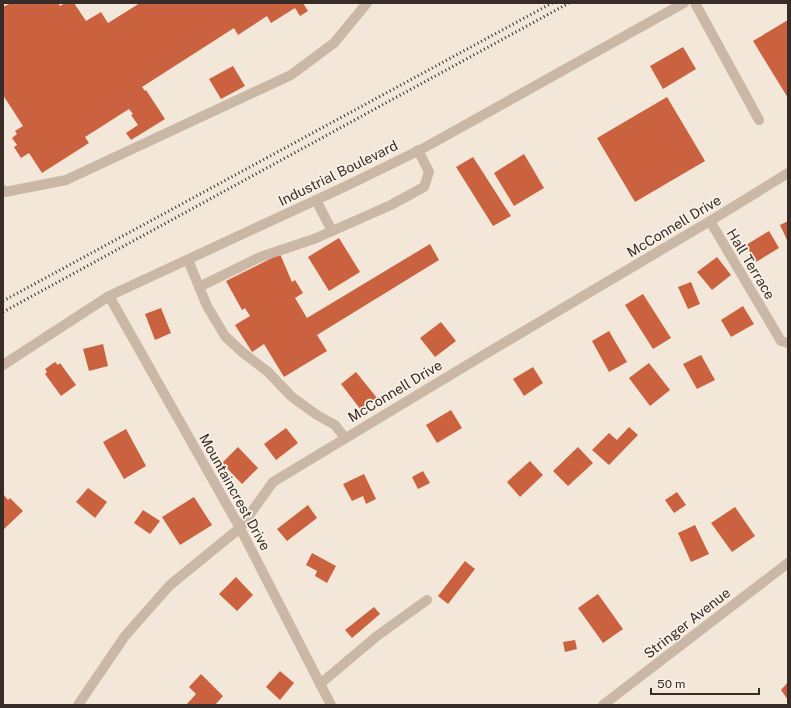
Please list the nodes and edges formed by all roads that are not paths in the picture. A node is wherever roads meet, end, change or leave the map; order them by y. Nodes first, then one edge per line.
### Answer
1 (367, 3) edge
2 (684, 3) edge
3 (695, 3) edge
4 (759, 120) dead end
5 (418, 150) junction
6 (788, 173) edge
7 (3, 190) edge
8 (316, 200) junction
9 (710, 221) junction
10 (332, 231) junction
11 (188, 260) junction
12 (199, 287) junction
13 (109, 296) junction
14 (785, 342) edge
15 (3, 365) edge
16 (345, 438) junction
17 (240, 528) junction
18 (788, 563) edge
19 (427, 600) dead end
20 (320, 684) junction
21 (78, 705) edge
22 (331, 705) edge
23 (603, 705) edge

1 - 7 street
2 - 5 street, Industrial Boulevard
3 - 4 street
5 - 8 street, Industrial Boulevard
5 - 10 street
6 - 9 street, McConnell Drive
8 - 10 street
8 - 11 street, Industrial Boulevard
9 - 14 street, Hall Terrace
9 - 16 street, McConnell Drive
10 - 12 street
11 - 12 street
11 - 13 street, Industrial Boulevard
12 - 16 street
13 - 15 street, Industrial Boulevard
13 - 17 street, Mountaincrest Drive
16 - 17 street, McConnell Drive
17 - 20 street, Mountaincrest Drive
17 - 21 street, McConnell Drive
18 - 23 street, Stringer Avenue
19 - 20 street
20 - 22 street, Mountaincrest Drive

